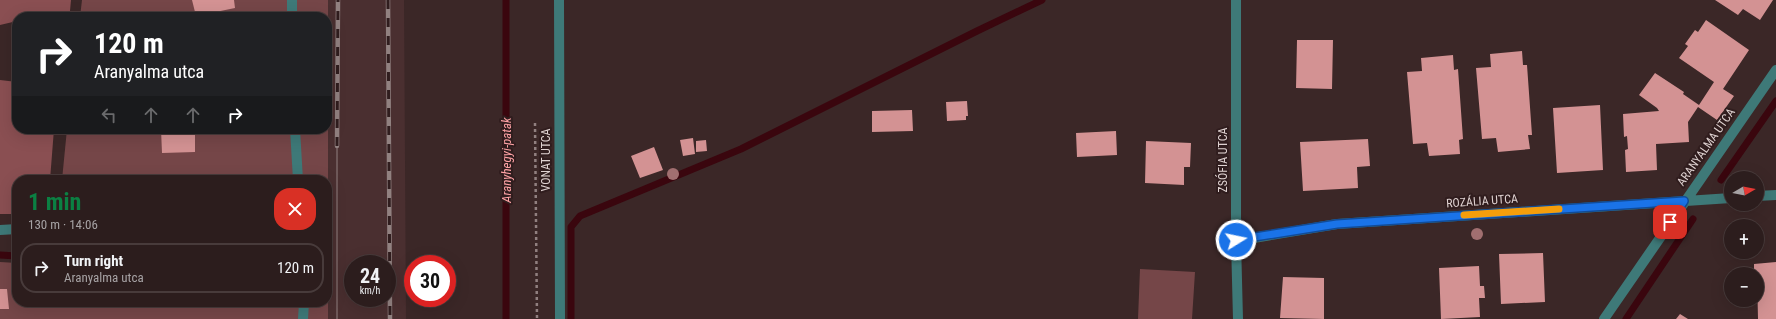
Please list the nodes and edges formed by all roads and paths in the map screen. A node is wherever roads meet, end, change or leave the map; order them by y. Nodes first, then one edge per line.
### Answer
1 (292, 0) edge
2 (559, 0) edge
3 (1236, 0) edge
4 (292, 12) edge
5 (1776, 70) edge
6 (536, 123) dead end
7 (295, 134) edge
8 (298, 175) edge
9 (1776, 195) edge
10 (1764, 196) edge
11 (1724, 198) edge
12 (1684, 201) junction
13 (12, 229) edge
14 (0, 230) edge
15 (1236, 240) junction
16 (304, 307) edge
17 (303, 319) edge
18 (537, 319) edge
19 (560, 319) edge
20 (1238, 319) edge
21 (1604, 319) edge

1 - 4 street
2 - 19 street, VONAT UTCA
3 - 15 street, ZSÓFIA UTCA
5 - 12 street, ARANYALMA UTCA
6 - 18 path
7 - 8 street
9 - 10 street
11 - 12 street, ROZÁLIA UTCA
12 - 15 street, ROZÁLIA UTCA
12 - 21 street, ARANYALMA UTCA
13 - 14 street
15 - 20 street, ZSÓFIA UTCA
16 - 17 street

